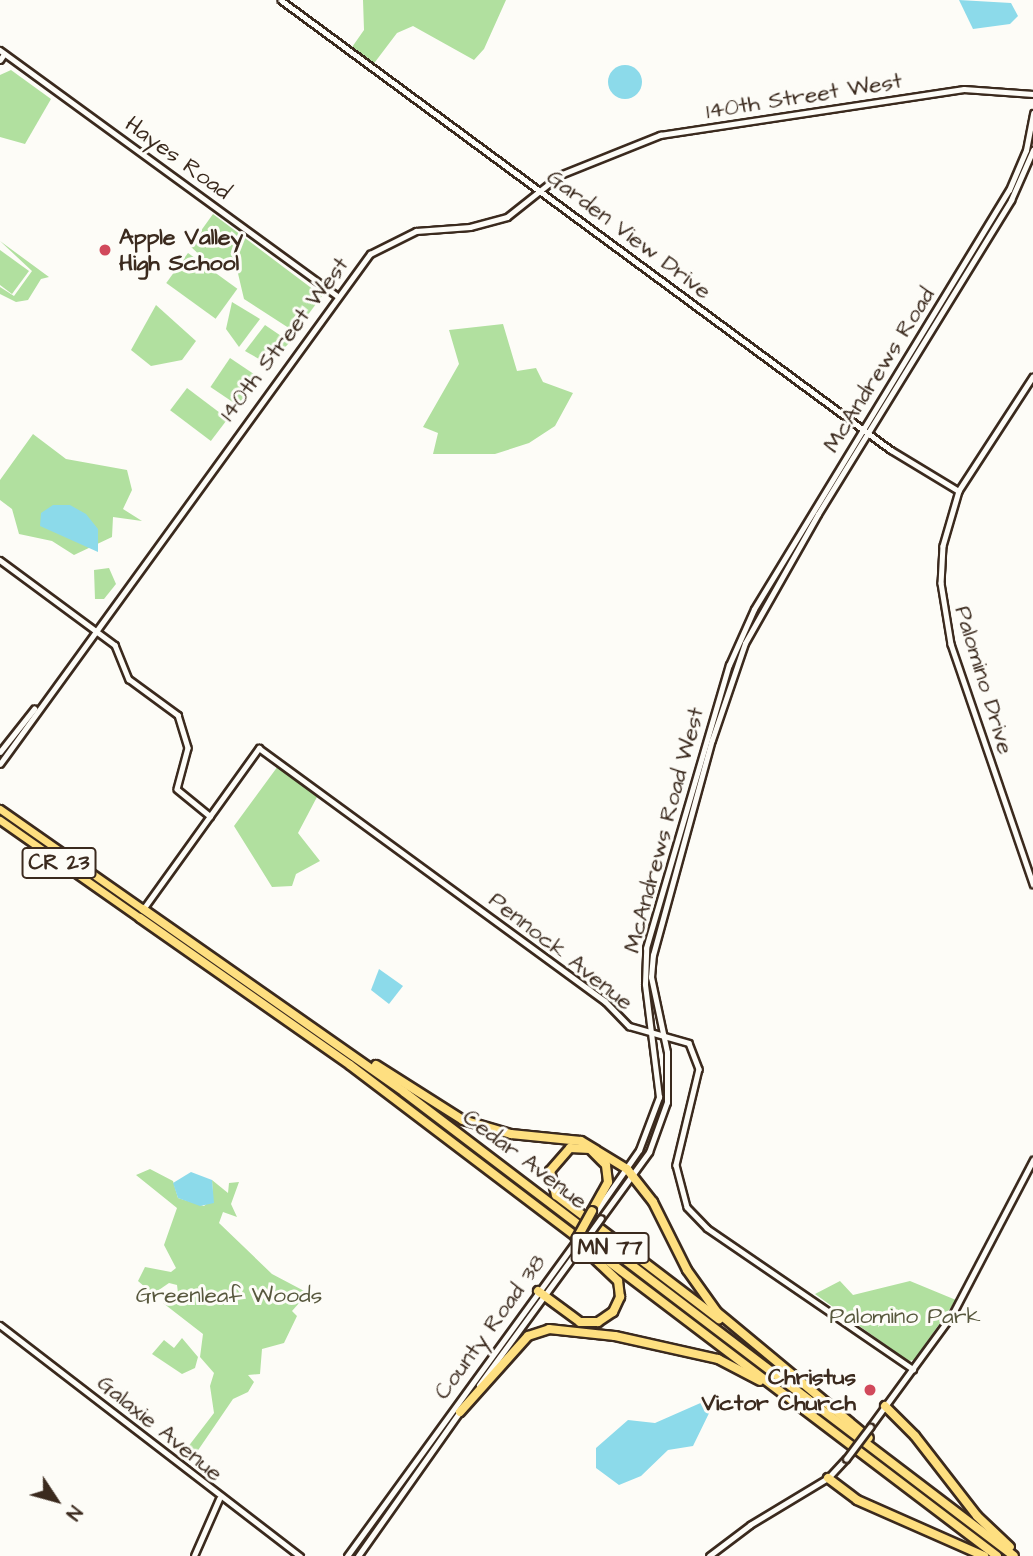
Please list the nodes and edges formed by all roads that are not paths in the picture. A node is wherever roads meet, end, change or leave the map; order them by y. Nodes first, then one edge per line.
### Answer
1 (281, 0) edge
2 (2, 52) edge
3 (0, 60) edge
4 (1033, 94) edge
5 (1033, 113) edge
6 (1033, 150) edge
7 (542, 191) junction
8 (336, 295) junction
9 (1033, 377) edge
10 (865, 431) junction
11 (959, 491) junction
12 (0, 560) edge
13 (94, 628) junction
14 (742, 642) junction
15 (40, 704) junction
16 (0, 752) edge
17 (0, 764) edge
18 (0, 809) edge
19 (210, 816) junction
20 (0, 820) edge
21 (1033, 884) edge
22 (143, 909) junction
23 (139, 918) joint
24 (311, 1024) junction
25 (653, 1032) junction
26 (663, 1034) junction
27 (678, 1036) junction
28 (667, 1052) junction
29 (1033, 1160) edge
30 (630, 1172) junction
31 (537, 1206) junction
32 (596, 1214) junction
33 (576, 1240) joint
34 (540, 1295) junction
35 (0, 1325) edge
36 (593, 1332) junction
37 (746, 1339) junction
38 (913, 1369) junction
39 (885, 1406) junction
40 (806, 1411) junction
41 (460, 1412) junction
42 (907, 1474) junction
43 (828, 1478) junction
44 (219, 1499) junction
45 (194, 1556) edge
46 (300, 1556) edge
47 (346, 1556) edge
48 (358, 1556) edge
49 (709, 1556) edge
50 (984, 1556) edge
51 (997, 1556) edge
52 (1014, 1556) edge
53 (1020, 1556) edge

1 - 7 street, Garden View Drive
2 - 3 street
2 - 8 street, Hayes Road
4 - 7 street, 140th Street West
5 - 10 main road, McAndrews Road
6 - 10 main road, McAndrews Road
7 - 8 street, 140th Street West
7 - 10 street, Garden View Drive
8 - 13 street, 140th Street West
9 - 11 street, Palomino Drive
10 - 11 street, Garden View Drive
10 - 14 main road, McAndrews Road
11 - 21 street, Palomino Drive
12 - 13 street
13 - 15 street, 140th Street West
13 - 19 street
14 - 25 main road, McAndrews Road West
14 - 26 main road, McAndrews Road West
15 - 16 street, 140th Street West
15 - 17 street, 140th Street West
18 - 22 highway, Cedar Avenue / CR 23
19 - 22 street
19 - 25 street, Pennock Avenue
20 - 23 highway, Cedar Avenue / CR 23
22 - 24 highway, Cedar Avenue / MN 77
23 - 31 highway, Cedar Avenue / MN 77
24 - 30 highway
24 - 42 highway, Cedar Avenue / MN 77
25 - 26 street, Pennock Avenue
25 - 30 main road, County Road 38
26 - 27 street, Pennock Avenue
26 - 28 main road, County Road 38
27 - 28 street
27 - 38 street
28 - 30 main road, County Road 38
29 - 38 street
30 - 32 main road, County Road 38
30 - 37 highway
31 - 34 highway
31 - 40 highway, Cedar Avenue / MN 77
32 - 33 highway, bridge
32 - 34 main road, County Road 38, bridge
32 - 37 highway
33 - 34 main road, County Road 38
34 - 36 highway
34 - 41 main road, County Road 38
34 - 47 main road, County Road 38
35 - 44 street, Galaxie Avenue
36 - 40 highway
36 - 41 highway
37 - 42 highway
38 - 39 street
39 - 43 street, bridge
39 - 53 highway
40 - 51 highway, Cedar Avenue / MN 77
41 - 48 main road, County Road 38
42 - 52 highway, Cedar Avenue / MN 77
43 - 49 street
43 - 50 highway
44 - 45 street
44 - 46 street, Galaxie Avenue

